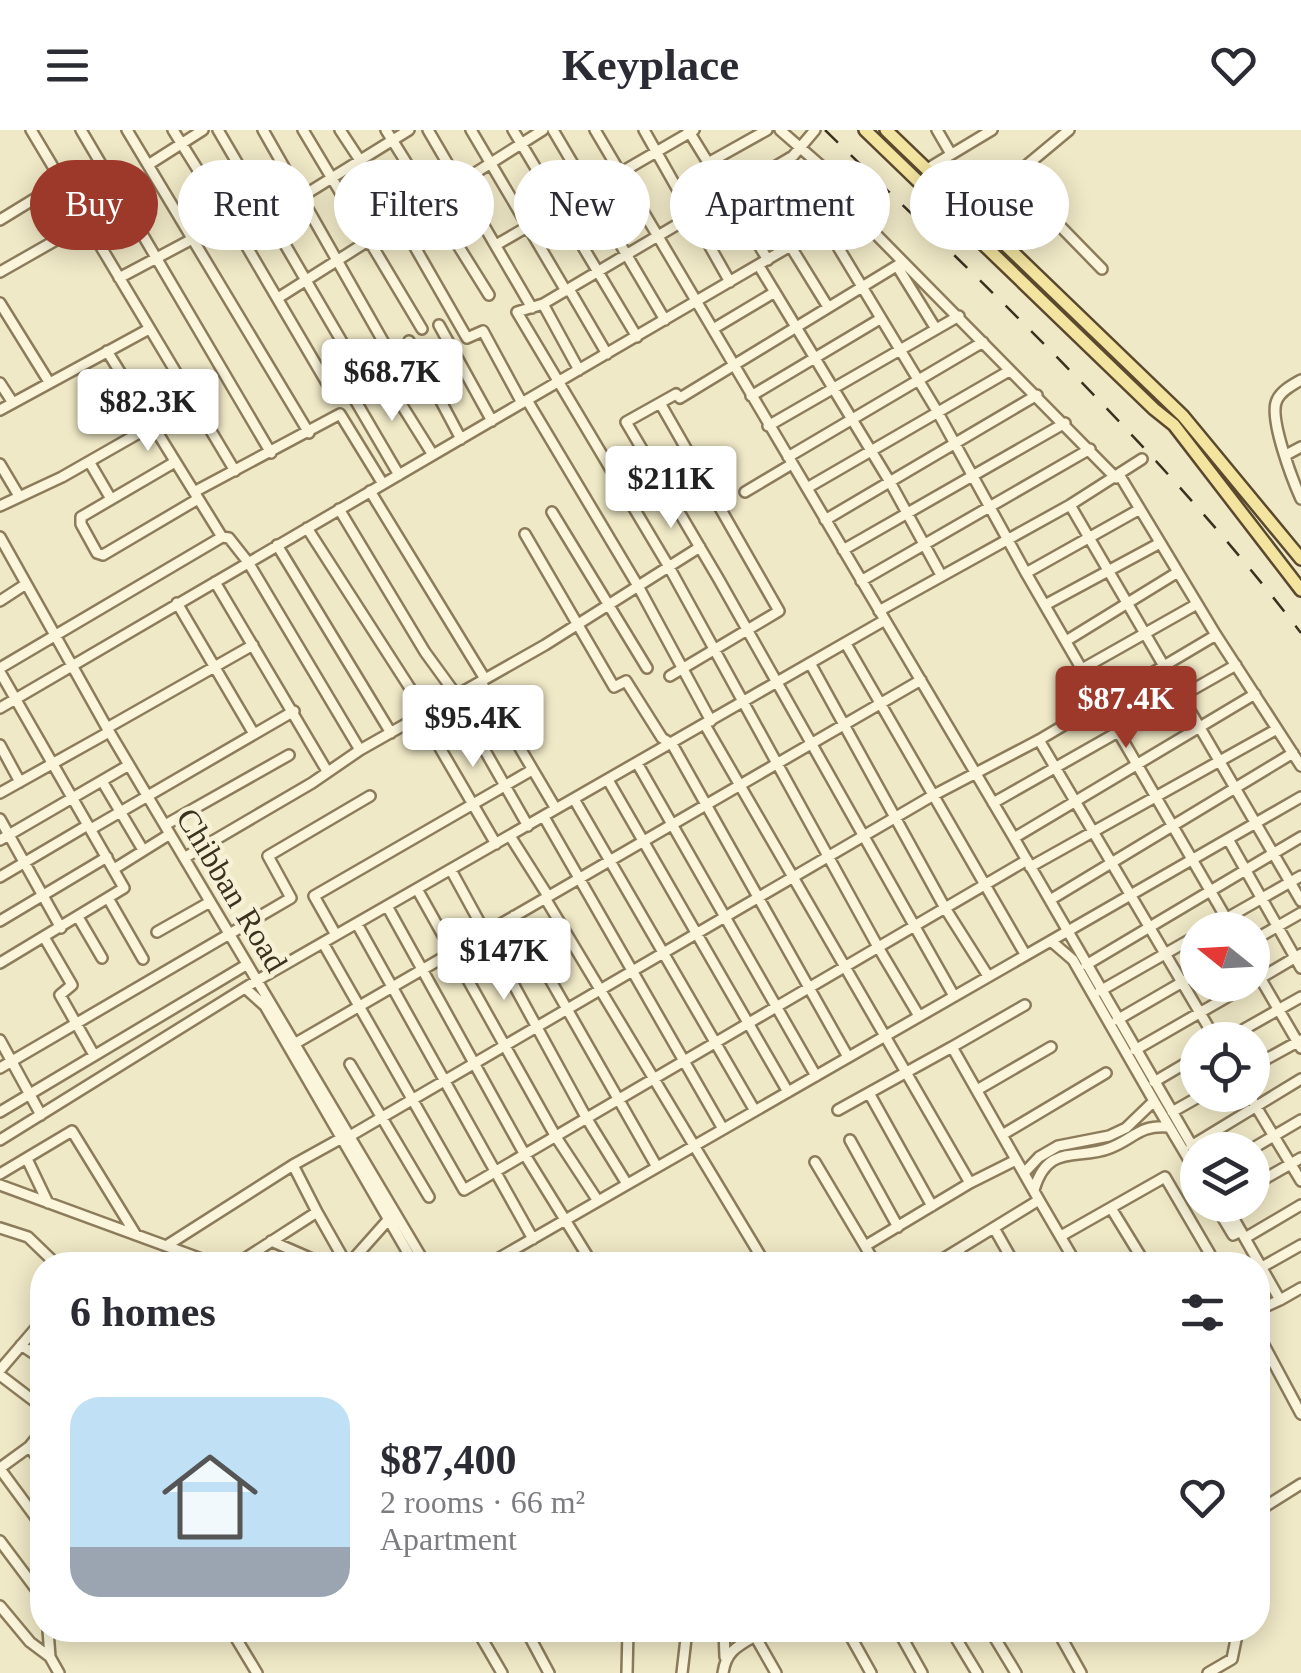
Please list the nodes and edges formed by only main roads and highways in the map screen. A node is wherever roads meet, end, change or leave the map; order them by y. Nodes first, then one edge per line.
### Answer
1 (865, 130) edge
2 (886, 130) edge
3 (918, 160) edge
4 (910, 168) edge
5 (997, 250) edge
6 (1003, 250) edge
7 (1301, 559) edge
8 (1301, 590) edge

1 - 4 main road
2 - 3 main road
5 - 8 main road
6 - 7 main road

